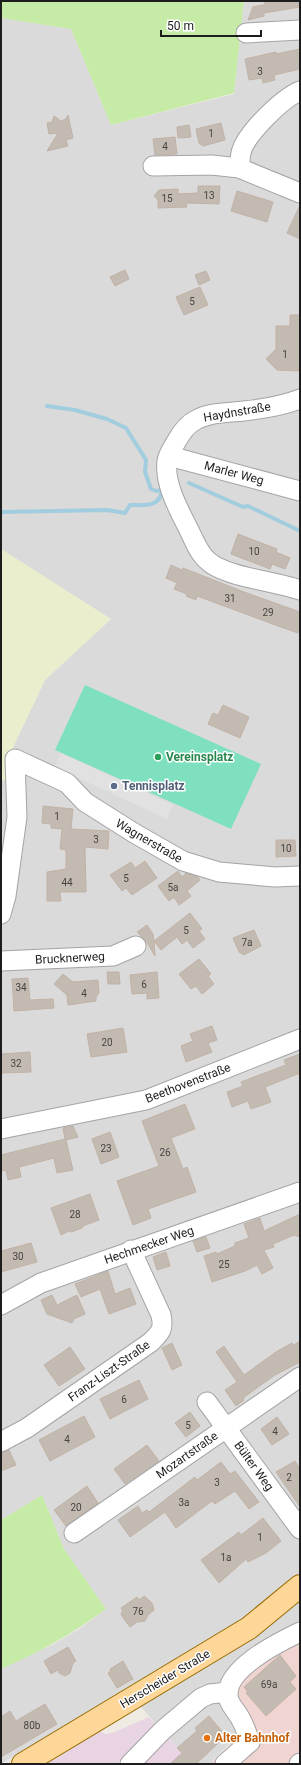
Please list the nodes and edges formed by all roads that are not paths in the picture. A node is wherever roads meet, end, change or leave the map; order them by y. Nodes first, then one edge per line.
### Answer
1 (300, 30) edge
2 (246, 33) dead end
3 (299, 94) edge
4 (153, 166) dead end
5 (240, 168) junction
6 (300, 194) edge
7 (300, 399) edge
8 (169, 456) junction
9 (300, 491) edge
10 (300, 590) edge
11 (300, 876) edge
12 (1, 914) edge
13 (136, 946) dead end
14 (1, 961) edge
15 (300, 1039) edge
16 (1, 1129) edge
17 (300, 1192) edge
18 (131, 1250) junction
19 (1, 1305) edge
20 (300, 1377) edge
21 (208, 1402) dead end
22 (226, 1428) junction
23 (1, 1442) edge
24 (300, 1529) edge
25 (74, 1533) dead end
26 (300, 1586) edge
27 (300, 1632) edge
28 (228, 1692) junction
29 (23, 1764) edge
30 (130, 1764) edge
31 (225, 1764) edge

1 - 2 street
3 - 5 street
4 - 5 street
5 - 6 street
7 - 8 street, Haydnstraße
8 - 9 street, Marler Weg
8 - 10 street
11 - 12 street, Wagnerstraße
13 - 14 street, Brucknerweg
15 - 16 street, Beethovenstraße
17 - 18 street, Hechmecker Weg
18 - 19 street, Hechmecker Weg
18 - 23 street, Franz-Liszt-Straße
20 - 22 street, Mozartstraße
21 - 22 street, Bülter Weg
22 - 24 street, Bülter Weg
22 - 25 street, Mozartstraße
26 - 29 main road, Herscheider Straße
27 - 28 street
28 - 30 street
28 - 31 street

